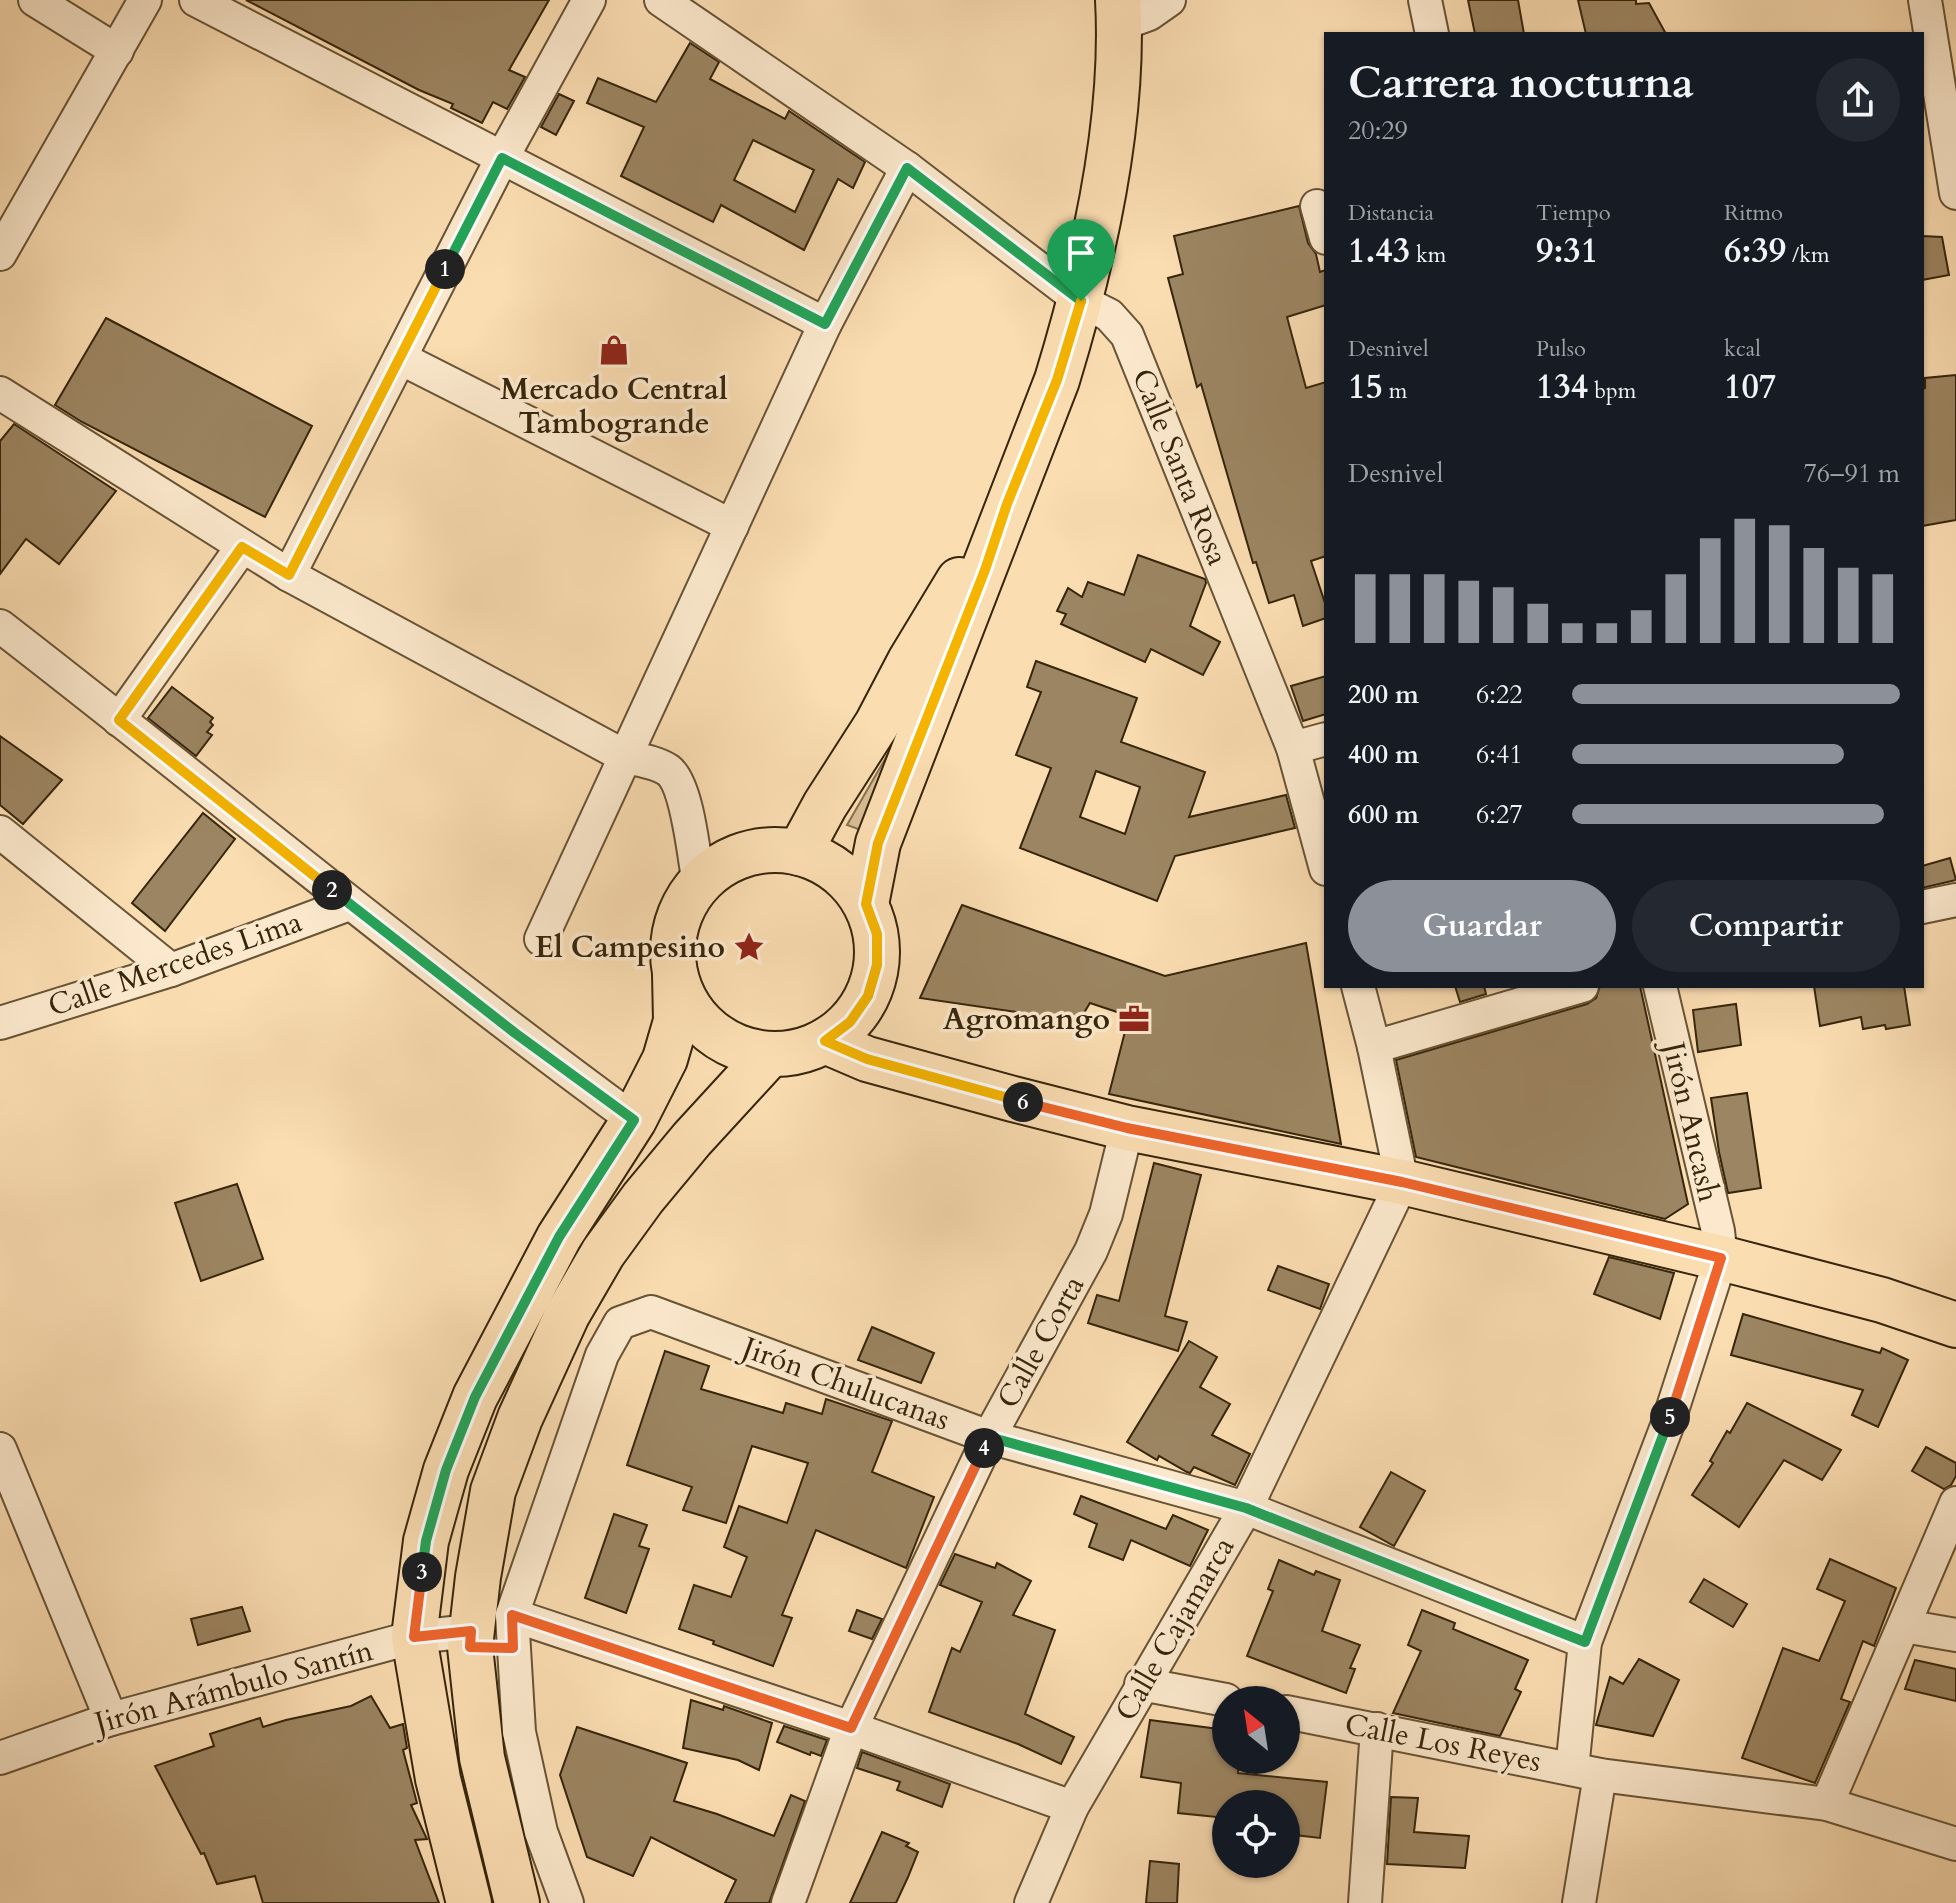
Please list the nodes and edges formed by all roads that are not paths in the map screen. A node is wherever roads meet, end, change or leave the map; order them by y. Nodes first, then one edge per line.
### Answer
1 (35, 0) edge
2 (145, 0) edge
3 (196, 0) edge
4 (589, 0) edge
5 (661, 0) edge
6 (1169, 0) edge
7 (1425, 0) edge
8 (1925, 0) edge
9 (1119, 12) edge
10 (1432, 32) edge
11 (117, 51) junction
12 (502, 158) junction
13 (907, 168) junction
14 (1956, 193) edge
15 (1317, 206) dead end
16 (1324, 231) edge
17 (0, 254) edge
18 (1081, 301) junction
19 (825, 324) junction
20 (400, 358) junction
21 (0, 393) edge
22 (1007, 504) junction
23 (732, 526) junction
24 (242, 547) junction
25 (289, 575) junction
26 (0, 626) edge
27 (119, 720) junction
28 (1324, 740) edge
29 (1293, 748) junction
30 (626, 757) junction
31 (0, 832) edge
32 (799, 853) junction
33 (1324, 862) edge
34 (699, 885) junction
35 (1956, 900) edge
36 (349, 904) junction
37 (866, 904) junction
38 (1924, 907) edge
39 (541, 939) dead end
40 (171, 970) junction
41 (675, 974) junction
42 (1359, 988) edge
43 (1575, 988) edge
44 (1660, 988) edge
45 (0, 1023) edge
46 (825, 1041) junction
47 (1374, 1047) junction
48 (770, 1054) junction
49 (634, 1120) junction
50 (1127, 1128) junction
51 (1402, 1182) junction
52 (1721, 1258) junction
53 (1956, 1325) edge
54 (989, 1437) junction
55 (0, 1449) edge
56 (1956, 1503) edge
57 (1246, 1508) junction
58 (512, 1615) junction
59 (1904, 1626) junction
60 (1956, 1635) edge
61 (414, 1637) junction
62 (471, 1639) junction
63 (1585, 1642) junction
64 (513, 1648) junction
65 (1141, 1684) junction
66 (1212, 1697) edge
67 (1300, 1715) edge
68 (111, 1719) junction
69 (851, 1728) junction
70 (1377, 1729) junction
71 (0, 1758) edge
72 (1586, 1772) junction
73 (1827, 1804) junction
74 (1072, 1807) junction
75 (1956, 1844) edge
76 (469, 1903) edge
77 (517, 1903) edge
78 (567, 1903) edge
79 (788, 1903) edge
80 (1031, 1903) edge
81 (1365, 1903) edge
82 (1579, 1903) edge

1 - 11 street
2 - 11 street
3 - 12 street
4 - 12 street
5 - 13 street, Calle Santa Rosa
6 - 9 street
7 - 10 street
8 - 14 street
9 - 18 main road
11 - 17 street
12 - 19 street
12 - 20 street
13 - 18 street, Calle Santa Rosa
13 - 19 street
15 - 16 street
18 - 22 main road
18 - 29 street, Calle Santa Rosa
19 - 23 street
20 - 23 street
20 - 25 street
21 - 24 street
22 - 32 main road
22 - 37 main road
23 - 30 street
24 - 25 street
24 - 27 street
25 - 30 street
26 - 27 street
27 - 36 street
28 - 29 street
29 - 33 street, Calle Santa Rosa
30 - 34 street
30 - 39 street
31 - 40 street
32 - 34 main road
32 - 37 main road
34 - 41 main road
35 - 38 street
36 - 40 street, Calle Mercedes Lima
36 - 49 street
37 - 46 main road
40 - 45 street, Calle Mercedes Lima
41 - 48 main road
41 - 49 main road
42 - 47 street
43 - 47 street
44 - 52 street, Jirón Ancash
46 - 48 main road
46 - 50 main road
47 - 51 street
48 - 62 main road
49 - 61 main road
50 - 51 main road
50 - 54 street, Calle Corta
51 - 52 main road
51 - 57 street, Calle Cajamarca
52 - 53 main road
52 - 63 street
54 - 57 street, Jirón Chulucanas
54 - 58 street, Jirón Chulucanas
54 - 69 street, Calle Corta
55 - 68 street
56 - 59 street
57 - 63 street, Jirón Chulucanas
57 - 65 street, Calle Cajamarca
58 - 64 street
58 - 69 street
59 - 60 street
59 - 73 street
61 - 62 street, Jirón Arámbulo Santín
61 - 68 street, Jirón Arámbulo Santín
61 - 76 main road
62 - 64 street, Jirón Arámbulo Santín
62 - 77 main road
63 - 72 street
64 - 78 street
65 - 66 street
65 - 74 street, Calle Cajamarca
67 - 70 street, Calle Los Reyes
68 - 71 street, Jirón Arámbulo Santín
69 - 74 street
69 - 79 street, Calle Corta
70 - 72 street, Calle Los Reyes
70 - 81 street
72 - 73 street, Calle Los Reyes
72 - 82 street
73 - 75 street, Calle Los Reyes
74 - 80 street, Calle Cajamarca

